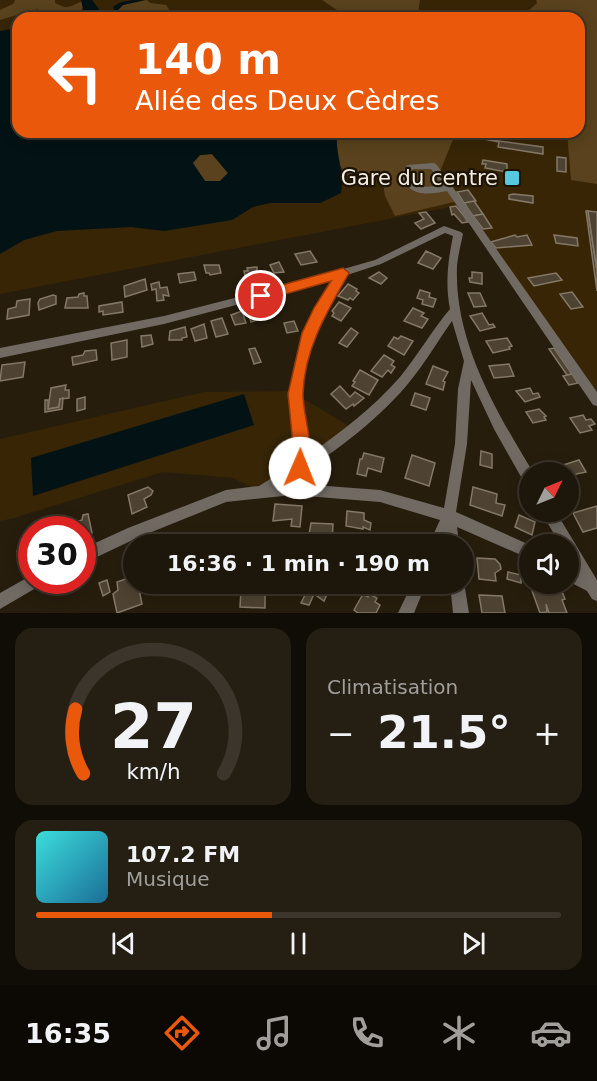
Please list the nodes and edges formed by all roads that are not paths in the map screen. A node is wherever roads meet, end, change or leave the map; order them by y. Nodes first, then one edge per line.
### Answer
1 (449, 188) junction
2 (343, 273) junction
3 (455, 310) junction
4 (0, 353) edge
5 (469, 362) junction
6 (597, 401) edge
7 (519, 462) edge
8 (300, 468) junction
9 (261, 492) junction
10 (449, 516) junction
11 (441, 534) edge
12 (451, 534) edge
13 (519, 547) edge
14 (96, 550) edge
15 (579, 563) edge
16 (579, 580) edge
17 (18, 590) edge
18 (595, 590) edge
19 (415, 594) edge
20 (458, 594) edge
21 (0, 601) edge
22 (406, 613) edge
23 (461, 613) edge

1 - 1 street
1 - 6 street
2 - 3 street
2 - 4 street
2 - 8 street
3 - 5 street
3 - 8 street
5 - 7 street
5 - 10 street
8 - 9 street
9 - 10 street
9 - 14 street
10 - 11 street
10 - 12 street
10 - 13 street
15 - 18 street
16 - 18 street
17 - 21 street
19 - 22 street
20 - 23 street

